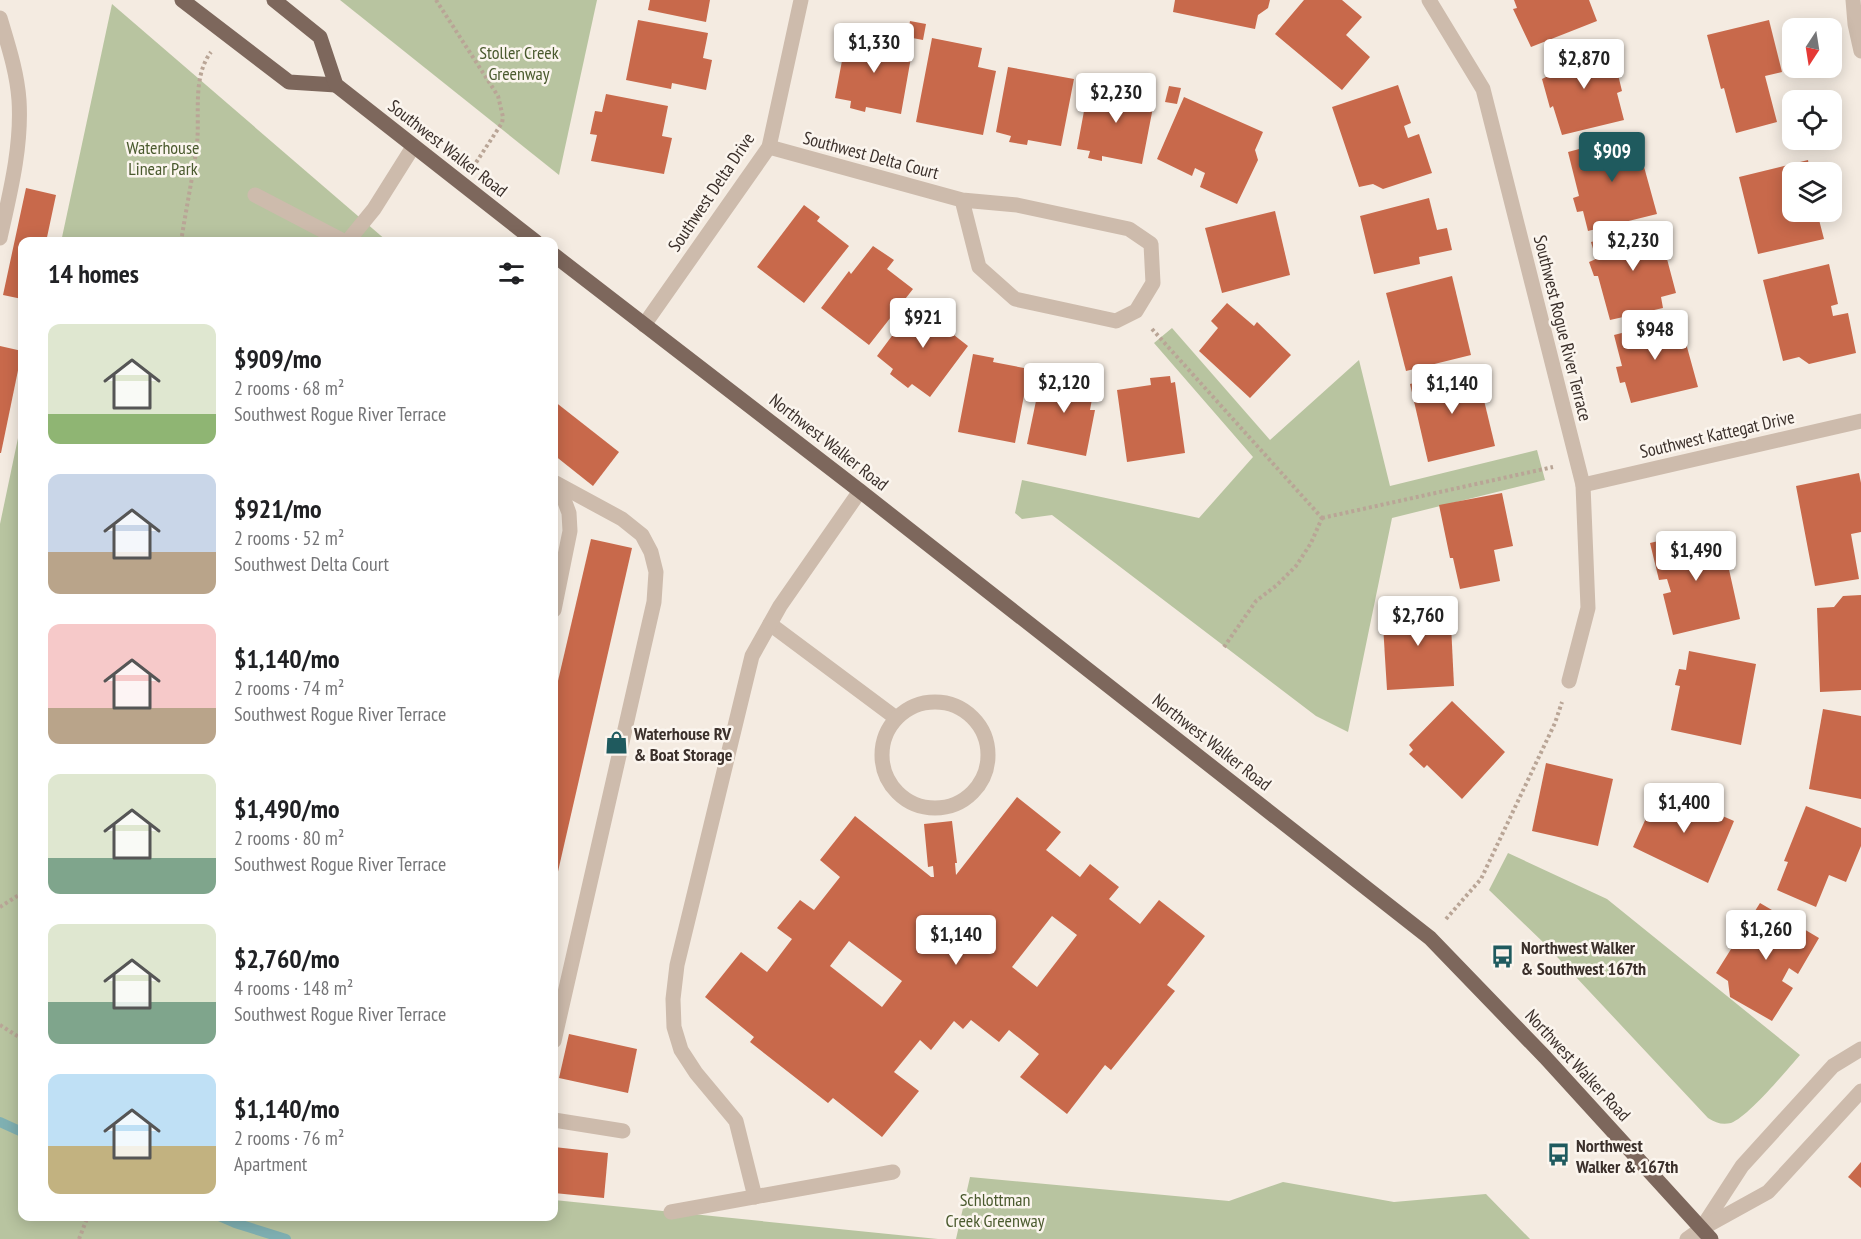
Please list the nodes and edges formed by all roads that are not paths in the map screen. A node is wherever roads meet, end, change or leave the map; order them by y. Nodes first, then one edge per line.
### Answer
1 (183, 0) edge
2 (274, 0) edge
3 (801, 0) edge
4 (1429, 0) edge
5 (1852, 0) edge
6 (0, 18) edge
7 (1861, 51) edge
8 (336, 85) junction
9 (413, 147) junction
10 (769, 147) junction
11 (255, 195) dead end
12 (962, 200) junction
13 (336, 237) edge
14 (350, 237) edge
15 (530, 237) edge
16 (0, 238) edge
17 (558, 258) edge
18 (644, 325) junction
19 (1861, 421) edge
20 (558, 485) edge
21 (1583, 485) junction
22 (558, 488) edge
23 (860, 491) junction
24 (558, 590) edge
25 (770, 624) junction
26 (1569, 681) road end
27 (896, 718) junction
28 (558, 1023) edge
29 (1861, 1049) edge
30 (1861, 1091) edge
31 (558, 1121) edge
32 (623, 1131) dead end
33 (893, 1172) dead end
34 (754, 1197) junction
35 (671, 1212) dead end
36 (1706, 1234) edge
37 (1687, 1239) edge

1 - 8 main road
2 - 8 main road
3 - 10 street, Southwest Delta Drive
4 - 21 street, Southwest Rogue River Terrace
5 - 7 street
6 - 16 street
8 - 9 main road, Southwest Walker Road
9 - 14 street
9 - 15 main road, Southwest Walker Road
10 - 12 street, Southwest Delta Court
10 - 18 street, Southwest Delta Drive
11 - 13 street
12 - 12 street, Southwest Delta Court
17 - 18 main road
18 - 23 main road, Northwest Walker Road
19 - 21 street, Southwest Kattegat Drive
20 - 28 street
21 - 26 street, Southwest Rogue River Terrace
22 - 24 street
23 - 25 street
23 - 36 main road, Northwest Walker Road
25 - 27 street
25 - 34 street
27 - 27 street
29 - 36 street
30 - 36 street
31 - 32 street
33 - 34 street
34 - 35 street
36 - 37 street

